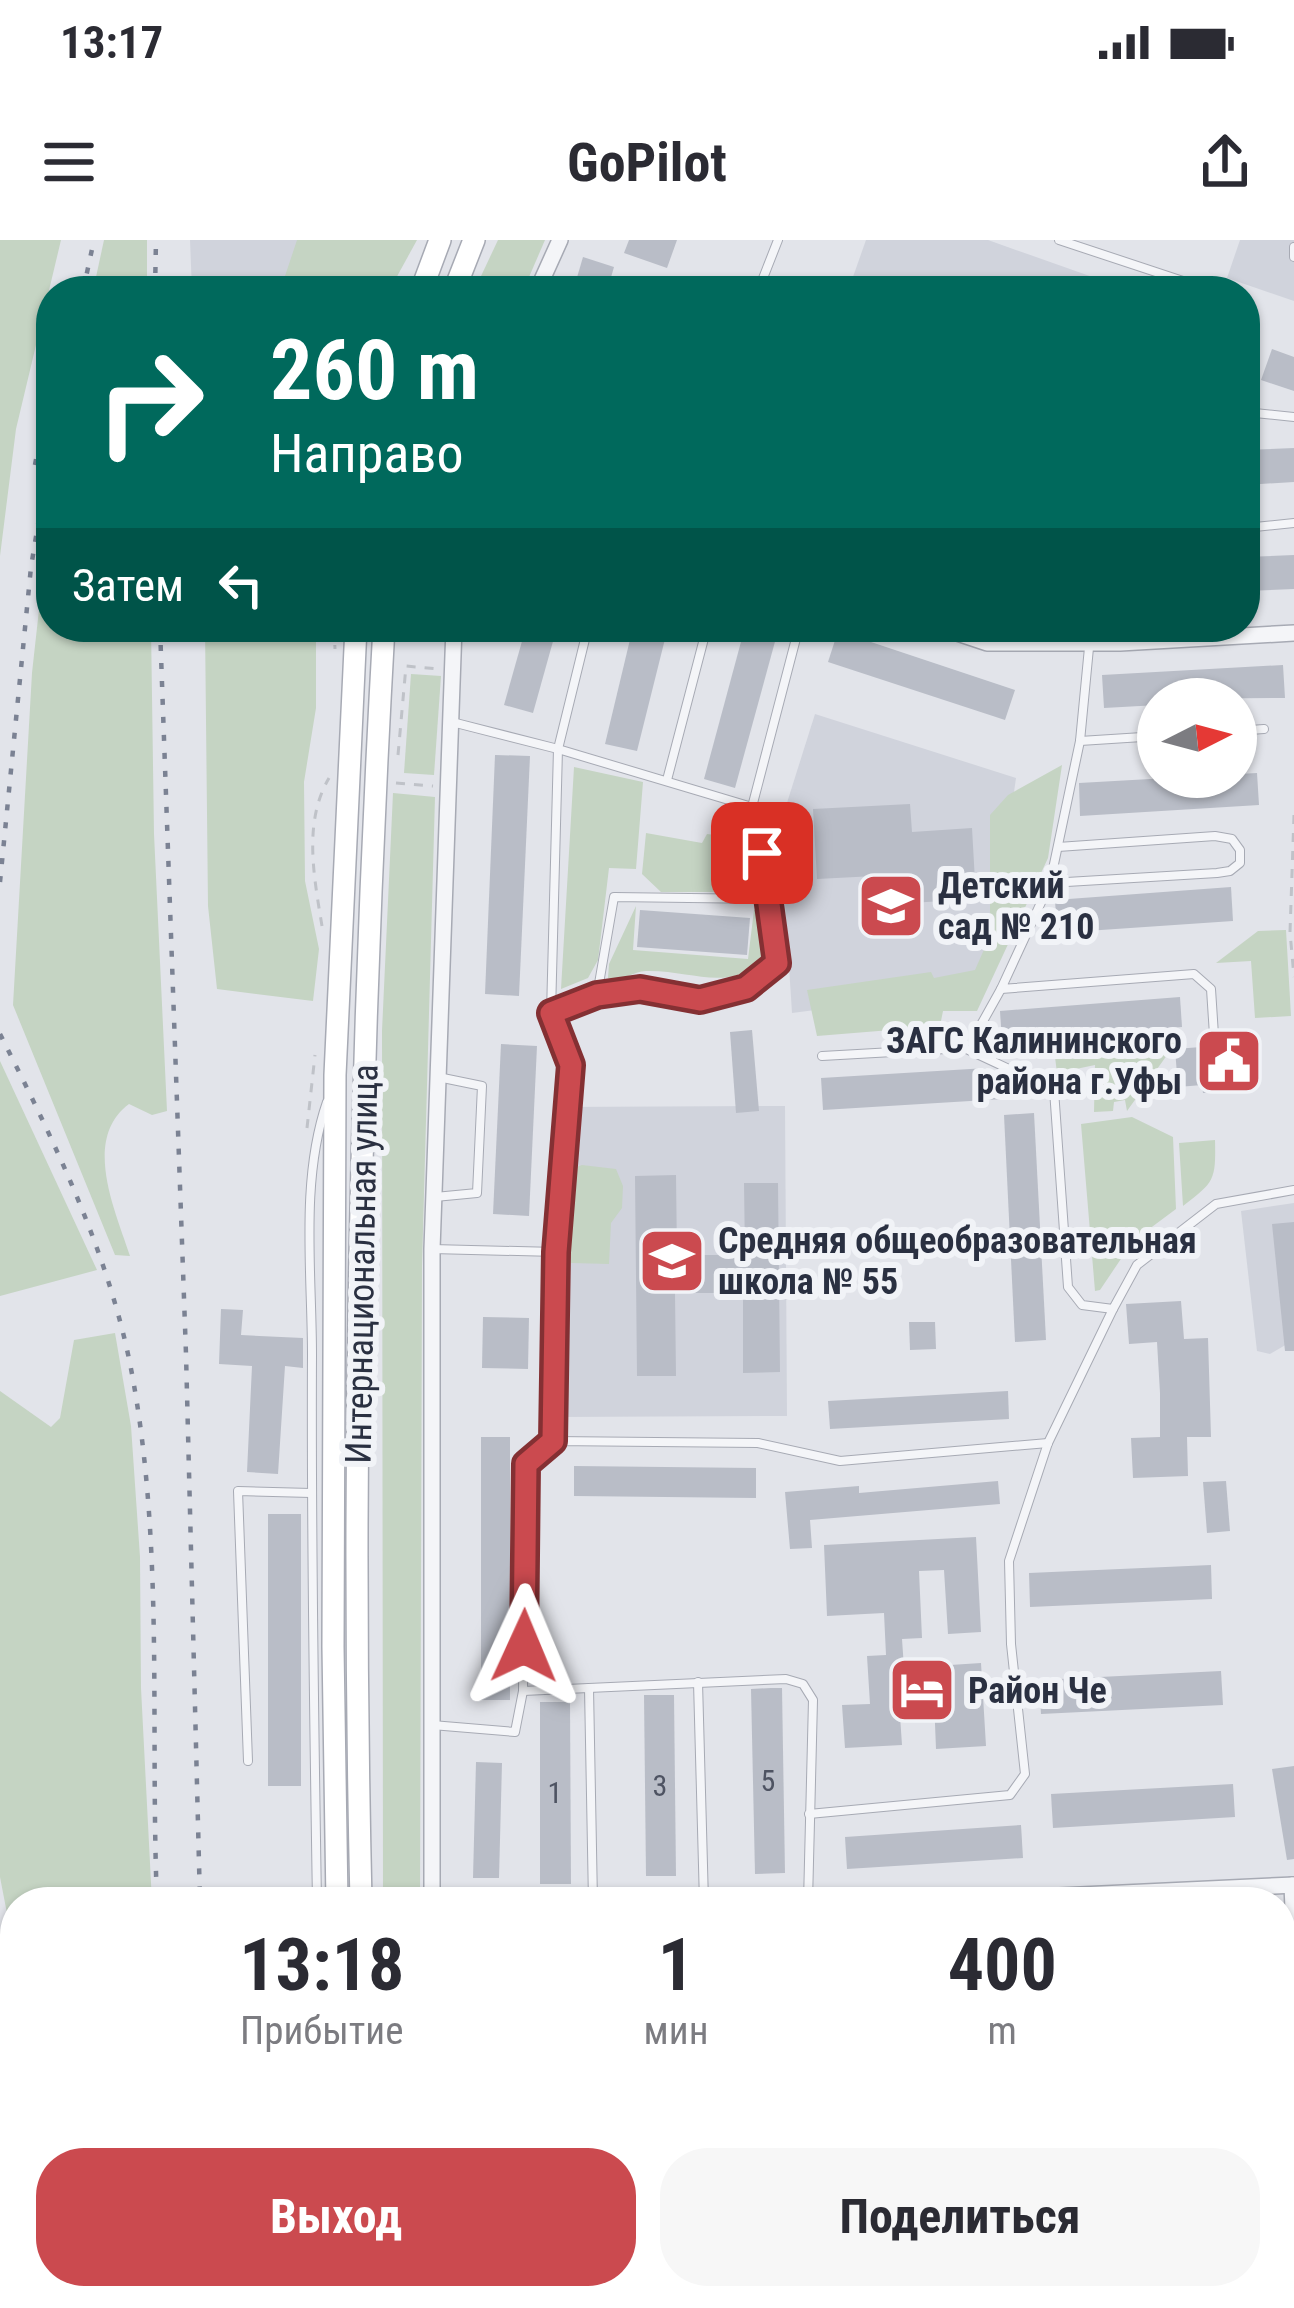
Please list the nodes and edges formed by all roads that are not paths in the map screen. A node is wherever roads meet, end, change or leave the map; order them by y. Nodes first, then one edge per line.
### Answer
1 (440, 240) edge
2 (474, 240) edge
3 (560, 240) edge
4 (778, 240) edge
5 (1059, 240) edge
6 (1294, 247) edge
7 (1294, 257) edge
8 (427, 276) edge
9 (460, 276) edge
10 (544, 276) edge
11 (764, 276) edge
12 (1168, 276) edge
13 (1260, 414) edge
14 (1294, 417) edge
15 (1294, 523) edge
16 (1260, 526) edge
17 (1260, 633) edge
18 (1294, 633) edge
19 (355, 642) edge
20 (383, 642) edge
21 (453, 642) edge
22 (584, 642) edge
23 (703, 642) edge
24 (795, 642) edge
25 (1088, 642) edge
26 (450, 722) junction
27 (1257, 729) edge
28 (1264, 729) dead end
29 (1137, 737) edge
30 (1080, 740) junction
31 (558, 749) junction
32 (667, 780) junction
33 (752, 807) junction
34 (1058, 847) junction
35 (1050, 883) junction
36 (771, 899) junction
37 (1001, 989) junction
38 (597, 995) junction
39 (551, 1013) junction
40 (1214, 1035) dead end
41 (822, 1056) dead end
42 (992, 1059) junction
43 (438, 1077) junction
44 (335, 1078) junction
45 (1294, 1190) edge
46 (434, 1197) junction
47 (432, 1249) junction
48 (556, 1252) junction
49 (1113, 1309) junction
50 (553, 1441) junction
51 (1048, 1443) junction
52 (311, 1493) junction
53 (698, 1682) junction
54 (589, 1688) junction
55 (523, 1691) junction
56 (432, 1725) junction
57 (248, 1761) dead end
58 (809, 1814) junction
59 (1293, 1885) edge
60 (317, 1887) edge
61 (337, 1887) edge
62 (361, 1887) edge
63 (432, 1887) edge
64 (593, 1887) edge
65 (704, 1887) edge
66 (808, 1887) edge
67 (1259, 1887) edge

1 - 8 main road
2 - 9 main road
3 - 10 street
4 - 11 lane
5 - 12 lane
6 - 7 lane
13 - 14 lane
15 - 16 lane
17 - 18 street
19 - 44 main road, Интернациональная улица
20 - 62 main road, Интернациональная улица
21 - 26 street
22 - 31 lane
23 - 32 lane
24 - 33 lane
25 - 30 lane
26 - 31 lane
26 - 43 street
27 - 28 lane
29 - 30 lane
30 - 34 lane
31 - 32 lane
31 - 39 lane
32 - 33 lane
33 - 36 lane
34 - 35 lane
34 - 35 lane
35 - 37 lane
36 - 38 lane
36 - 38 lane
37 - 40 lane
37 - 42 lane
38 - 39 lane
39 - 48 lane
41 - 42 lane
42 - 49 lane
43 - 46 street
43 - 46 lane
44 - 52 lane
44 - 61 main road, Интернациональная улица
45 - 49 lane
46 - 47 street
47 - 48 lane
47 - 56 street
48 - 50 lane
49 - 51 lane
50 - 51 lane
50 - 55 lane
51 - 58 lane
52 - 57 lane
52 - 60 lane
53 - 54 lane
53 - 58 lane
53 - 65 lane
54 - 55 lane
54 - 64 lane
55 - 56 lane
56 - 63 street
58 - 66 lane
59 - 67 street

